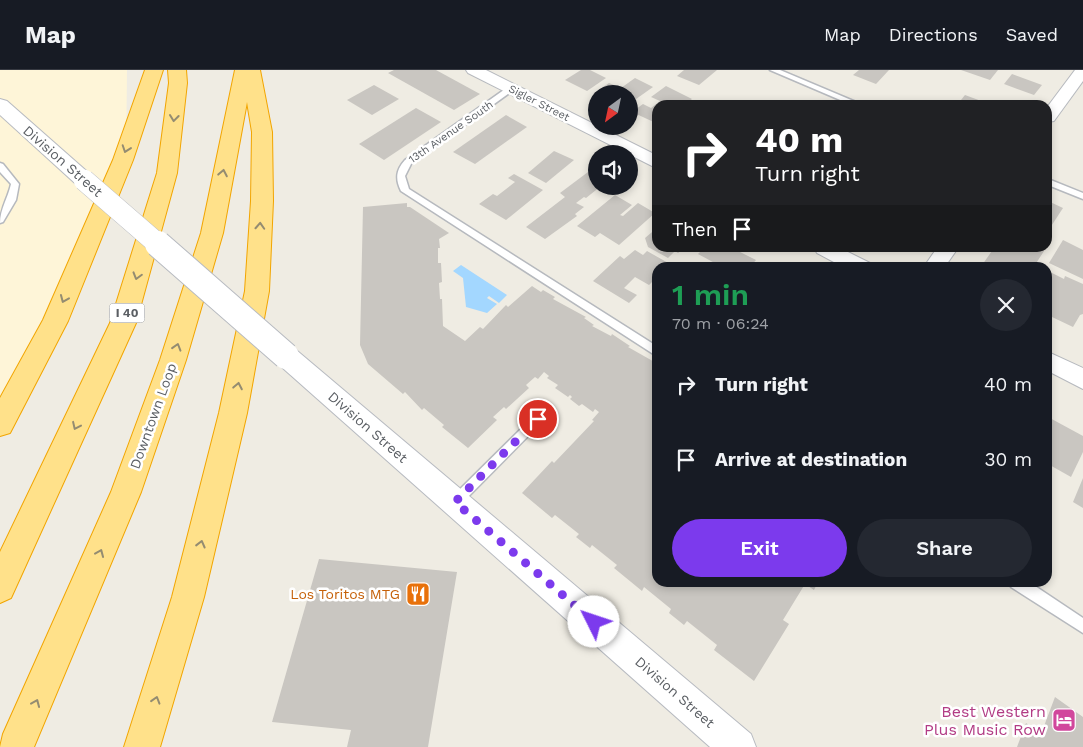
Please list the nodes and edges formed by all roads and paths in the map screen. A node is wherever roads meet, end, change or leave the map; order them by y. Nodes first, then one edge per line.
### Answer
1 (154, 70) edge
2 (177, 70) edge
3 (244, 70) edge
4 (251, 70) edge
5 (774, 70) edge
6 (483, 72) edge
7 (1080, 72) edge
8 (511, 89) junction
9 (847, 100) edge
10 (0, 105) edge
11 (1052, 111) edge
12 (652, 160) edge
13 (0, 166) edge
14 (1052, 184) edge
15 (1083, 196) edge
16 (0, 220) edge
17 (832, 252) edge
18 (851, 262) edge
19 (652, 349) edge
20 (1052, 363) edge
21 (1083, 379) edge
22 (538, 419) dead end
23 (0, 424) edge
24 (455, 502) junction
25 (0, 587) edge
26 (1024, 587) edge
27 (1083, 626) edge
28 (16, 747) edge
29 (142, 747) edge
30 (738, 747) edge

1 -> 23 highway
2 -> 25 highway, I 40
28 -> 3 highway, Downtown Loop
29 -> 4 highway
5 - 9 lane
6 - 8 street, Sigler Street
7 - 11 street
8 - 12 street, Sigler Street
8 - 19 lane, 13th Avenue South
10 - 24 main road, Division Street, bridge
13 - 16 lane
14 - 15 lane
17 - 18 street
20 - 21 street
22 - 24 lane
24 - 30 main road, Division Street
26 - 27 lane

